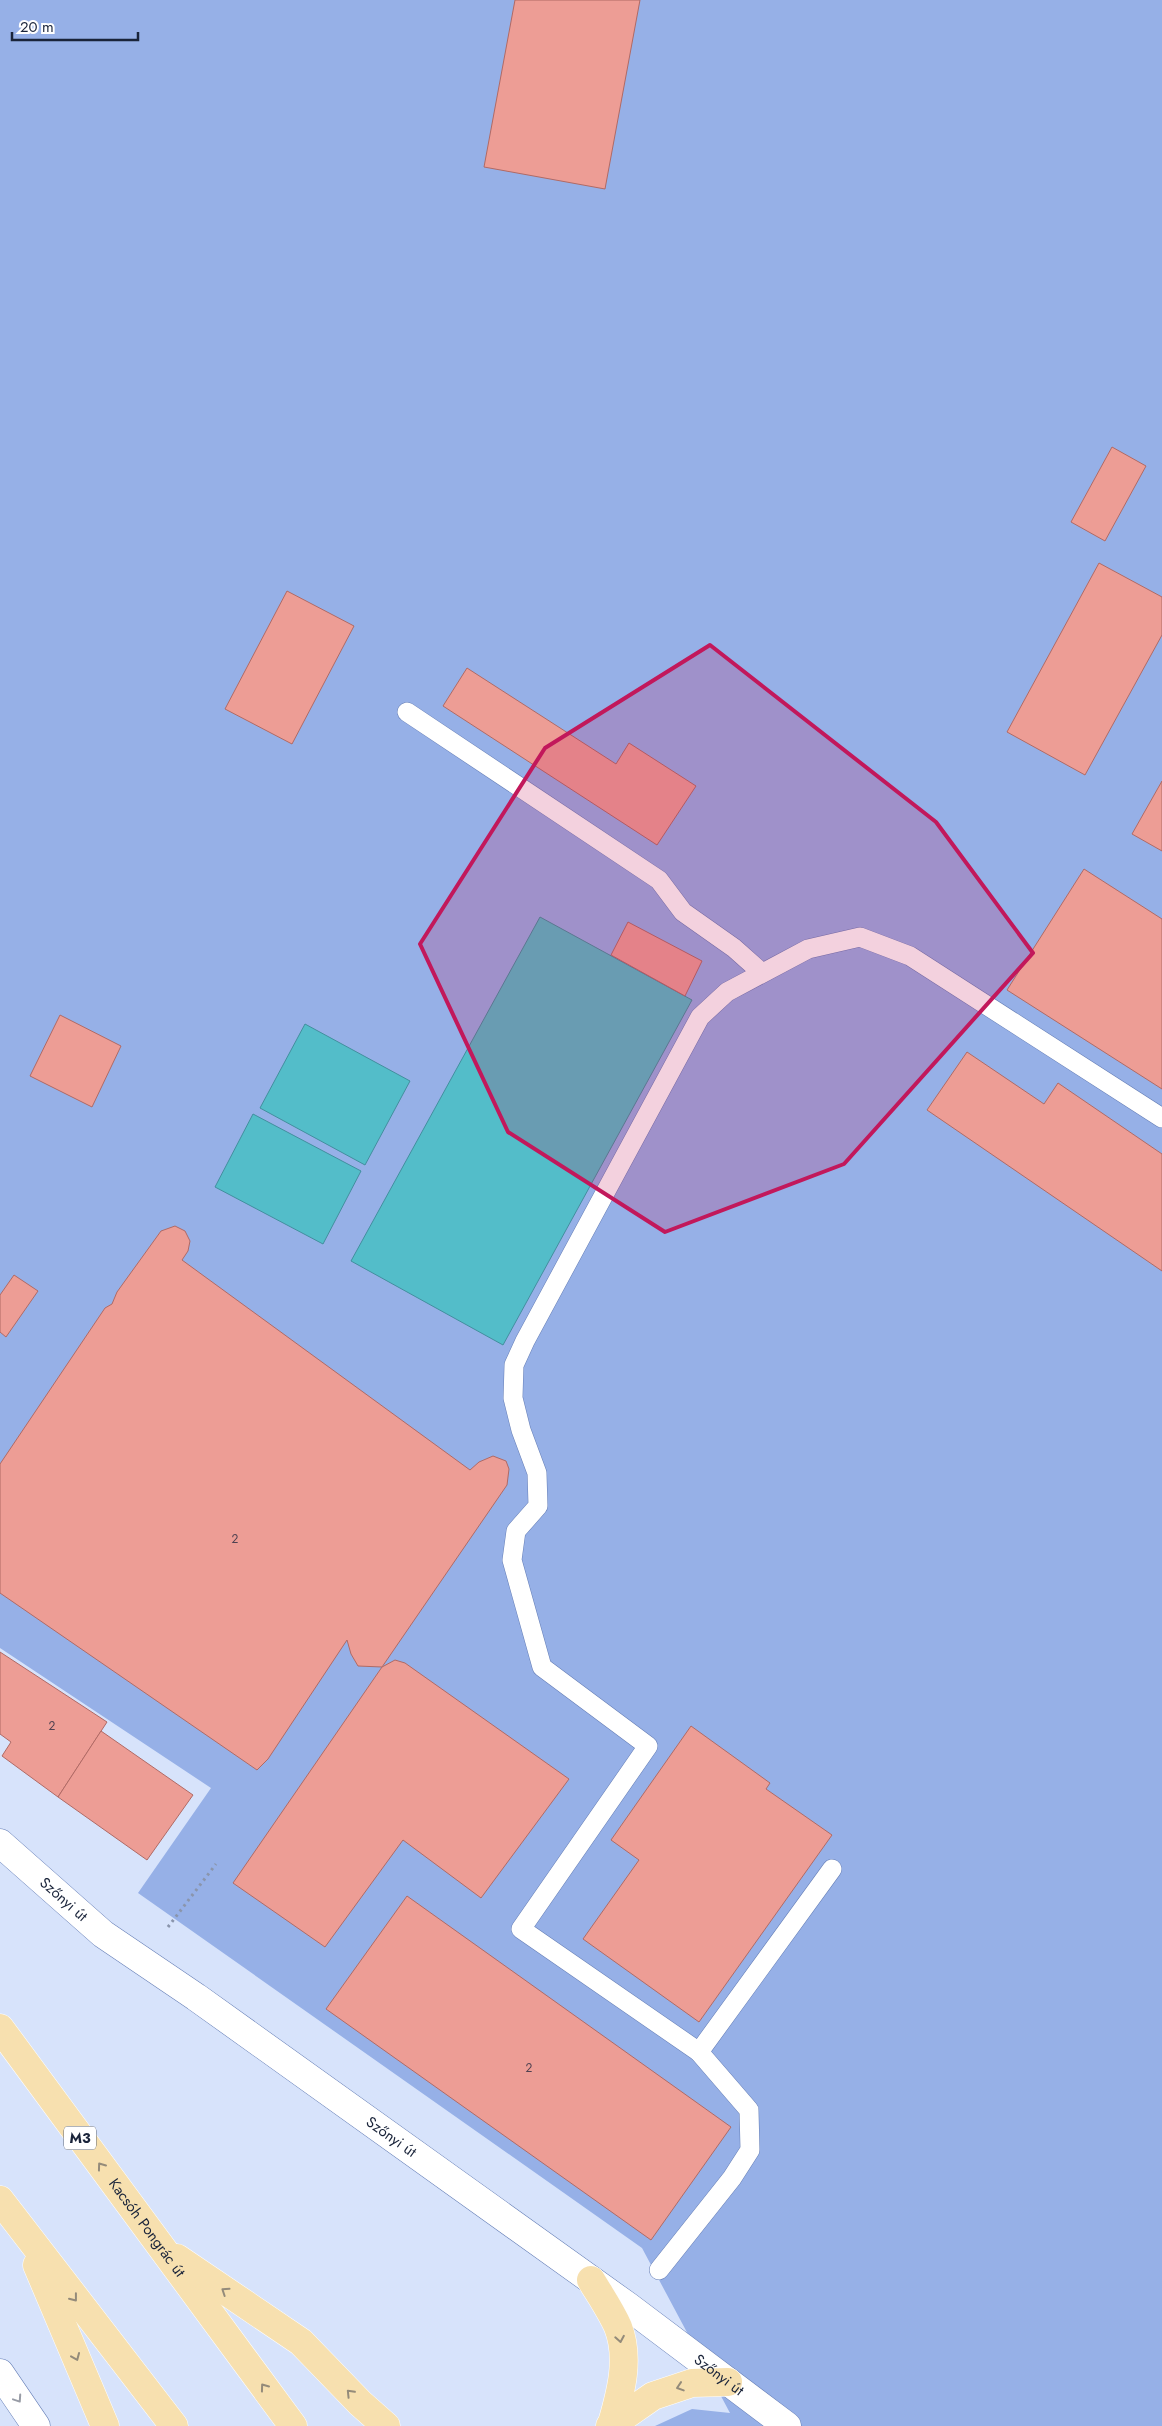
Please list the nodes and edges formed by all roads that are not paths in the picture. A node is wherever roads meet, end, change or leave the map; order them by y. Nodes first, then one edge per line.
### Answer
1 (407, 712) dead end
2 (762, 974) junction
3 (1162, 1118) edge
4 (0, 1843) edge
5 (832, 1869) dead end
6 (0, 2028) edge
7 (699, 2052) junction
8 (0, 2200) edge
9 (23, 2232) junction
10 (161, 2248) junction
11 (660, 2270) dead end
12 (591, 2280) junction
13 (0, 2373) edge
14 (728, 2382) junction
15 (611, 2424) edge
16 (36, 2426) edge
17 (105, 2426) edge
18 (174, 2426) edge
19 (293, 2426) edge
20 (386, 2426) edge
21 (787, 2426) edge

1 - 2 lane
2 - 3 lane
2 - 7 lane
4 - 12 street, Szőnyi út
5 - 7 lane
10 -> 6 main road, Kacsóh Pongrác út / M3
7 - 11 lane
8 - 9 main road
9 -> 17 main road
9 -> 18 main road
19 -> 10 main road, Kacsóh Pongrác út / M3
20 -> 10 main road
12 - 14 street, Szőnyi út
12 -> 15 main road
13 -> 16 street
14 -> 15 main road
14 - 21 street, Szőnyi út

